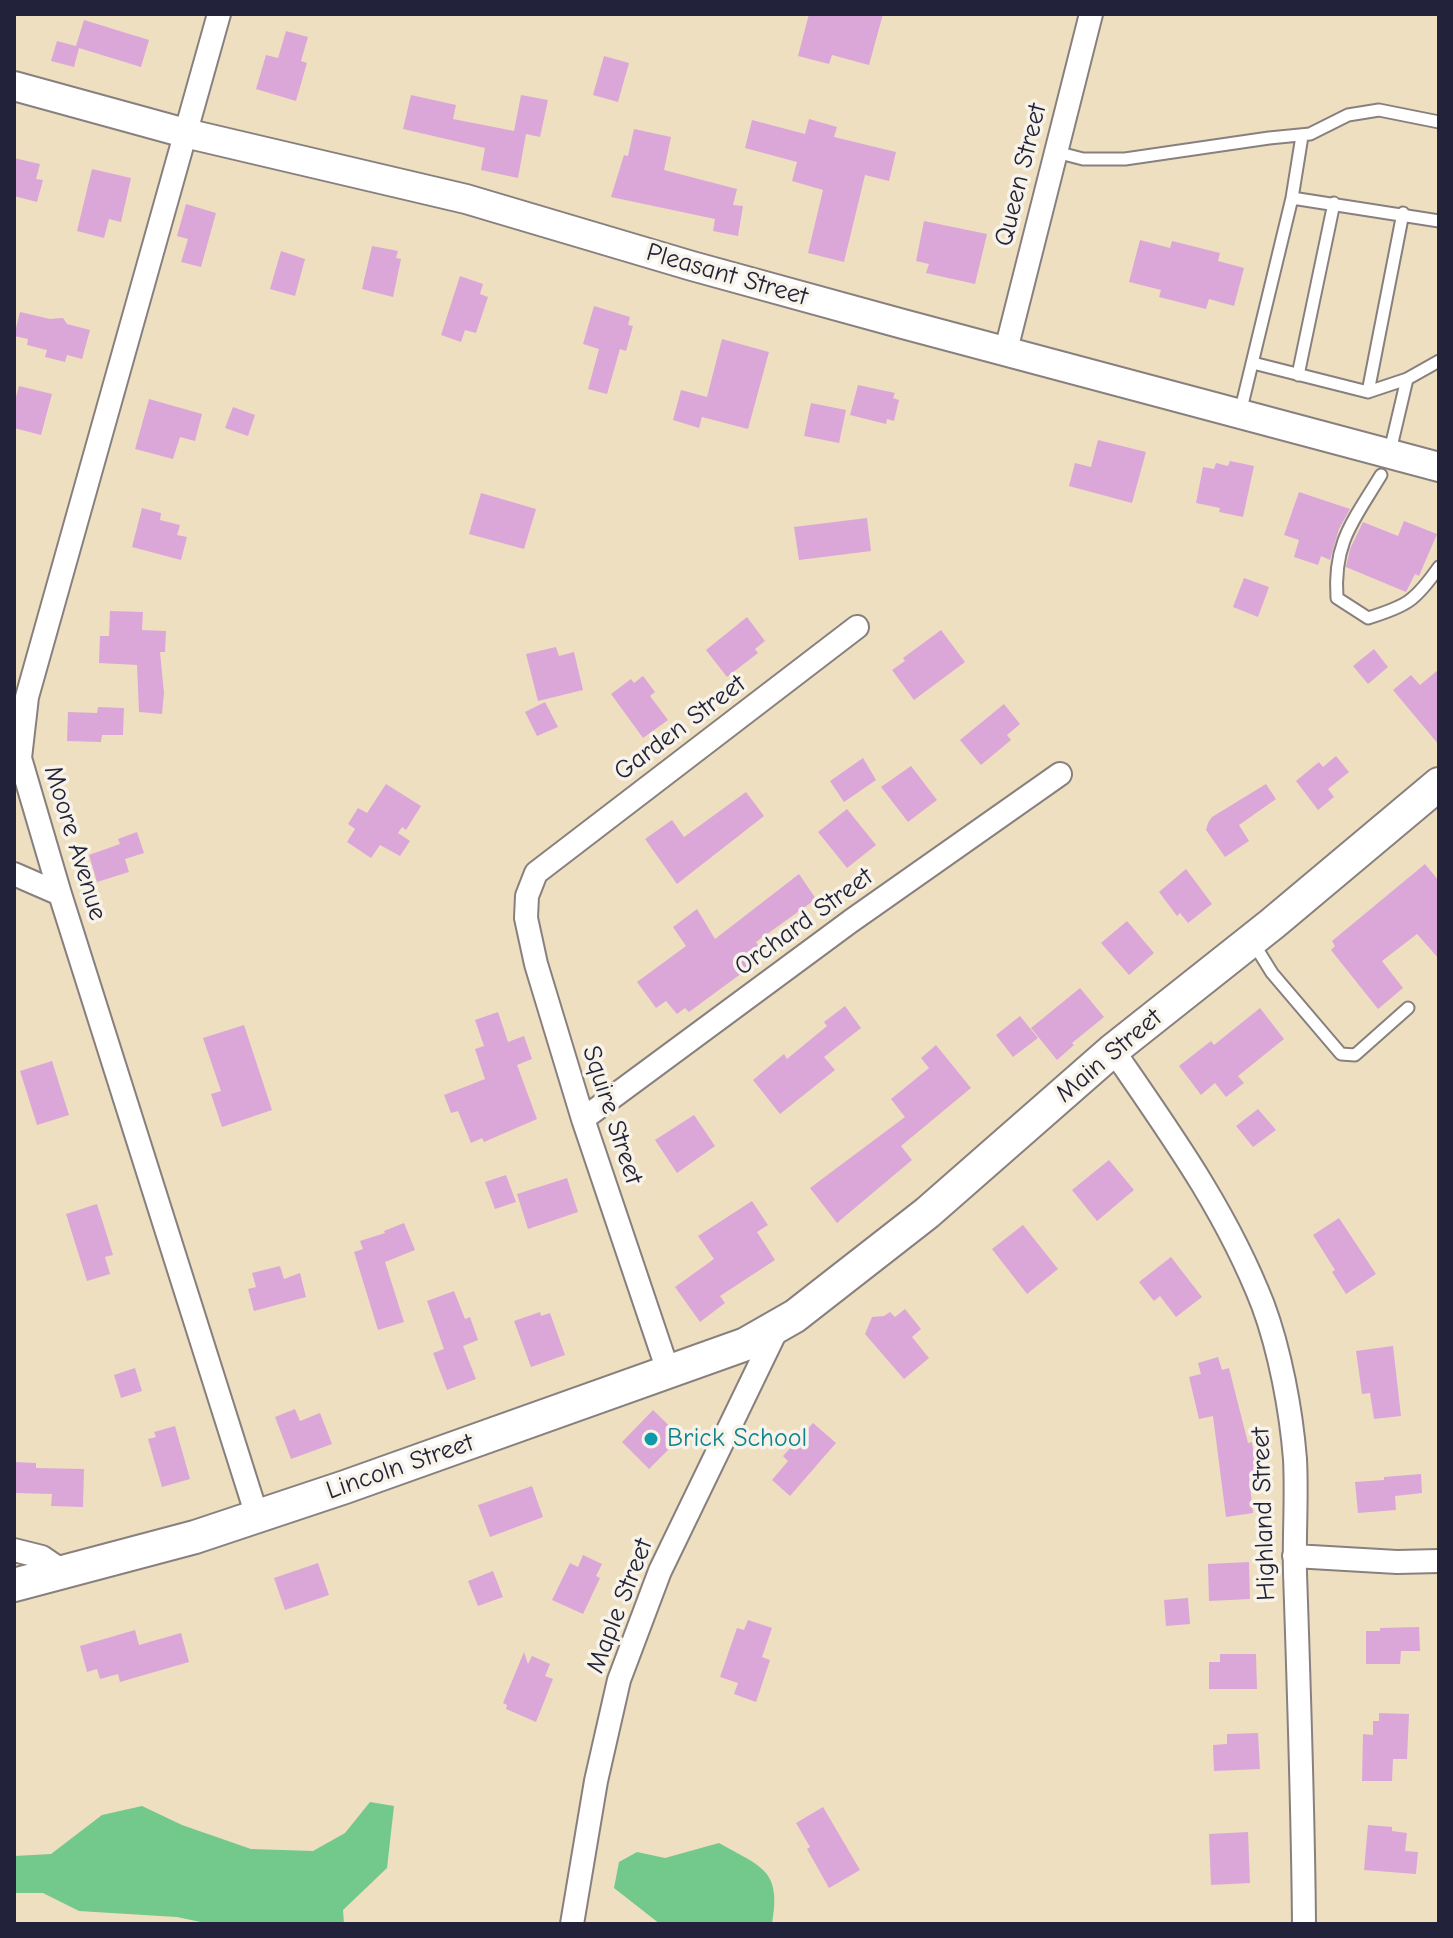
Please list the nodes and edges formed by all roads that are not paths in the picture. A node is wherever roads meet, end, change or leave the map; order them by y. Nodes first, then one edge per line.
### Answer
1 (219, 14) edge
2 (1091, 14) edge
3 (14, 86) edge
4 (1439, 122) edge
5 (185, 133) junction
6 (1302, 136) junction
7 (1056, 152) junction
8 (1292, 198) junction
9 (1334, 203) junction
10 (1403, 213) junction
11 (1439, 221) edge
12 (1006, 350) junction
13 (1439, 361) edge
14 (1253, 363) junction
15 (1298, 375) junction
16 (1407, 379) junction
17 (1368, 392) junction
18 (1240, 413) junction
19 (1385, 464) junction
20 (1439, 467) edge
21 (1439, 567) edge
22 (857, 627) dead end
23 (17, 764) edge
24 (1060, 774) dead end
25 (1439, 784) edge
26 (536, 873) joint
27 (14, 874) edge
28 (60, 894) junction
29 (1252, 940) junction
30 (1408, 1008) dead end
31 (1113, 1050) junction
32 (583, 1119) junction
33 (778, 1327) junction
34 (668, 1371) junction
35 (257, 1516) junction
36 (14, 1550) edge
37 (1294, 1556) junction
38 (1439, 1561) edge
39 (64, 1572) junction
40 (14, 1585) edge
41 (572, 1924) edge
42 (1304, 1924) edge

1 - 5 street, Moore Avenue
2 - 7 street, Queen Street
3 - 5 street, Pleasant Street
4 - 6 lane
5 - 12 street, Pleasant Street
5 - 23 street, Moore Avenue
6 - 7 lane
6 - 8 lane
7 - 12 street, Queen Street
8 - 9 lane
8 - 14 lane
9 - 10 lane
9 - 15 lane
10 - 11 lane
10 - 17 lane
12 - 18 street, Pleasant Street
13 - 16 lane
14 - 15 lane
14 - 18 lane
15 - 17 lane
16 - 17 lane
16 - 19 lane
18 - 19 street, Pleasant Street
19 - 20 street, Pleasant Street
19 - 21 lane
22 - 26 street, Garden Street
23 - 28 street, Moore Avenue
24 - 32 street, Orchard Street
25 - 29 main road, Main Street
26 - 32 street, Squire Street
27 - 28 street
28 - 35 street, Moore Avenue
29 - 30 lane
29 - 31 main road, Main Street
31 - 33 main road, Main Street
31 - 37 street, Highland Street
32 - 34 street, Squire Street
33 - 34 main road, Lincoln Street
33 - 41 street, Maple Street
34 - 35 main road, Lincoln Street
35 - 39 main road, Lincoln Street
36 - 39 street
37 - 38 street
37 - 42 street, Highland Street
39 - 40 main road, Lincoln Street

